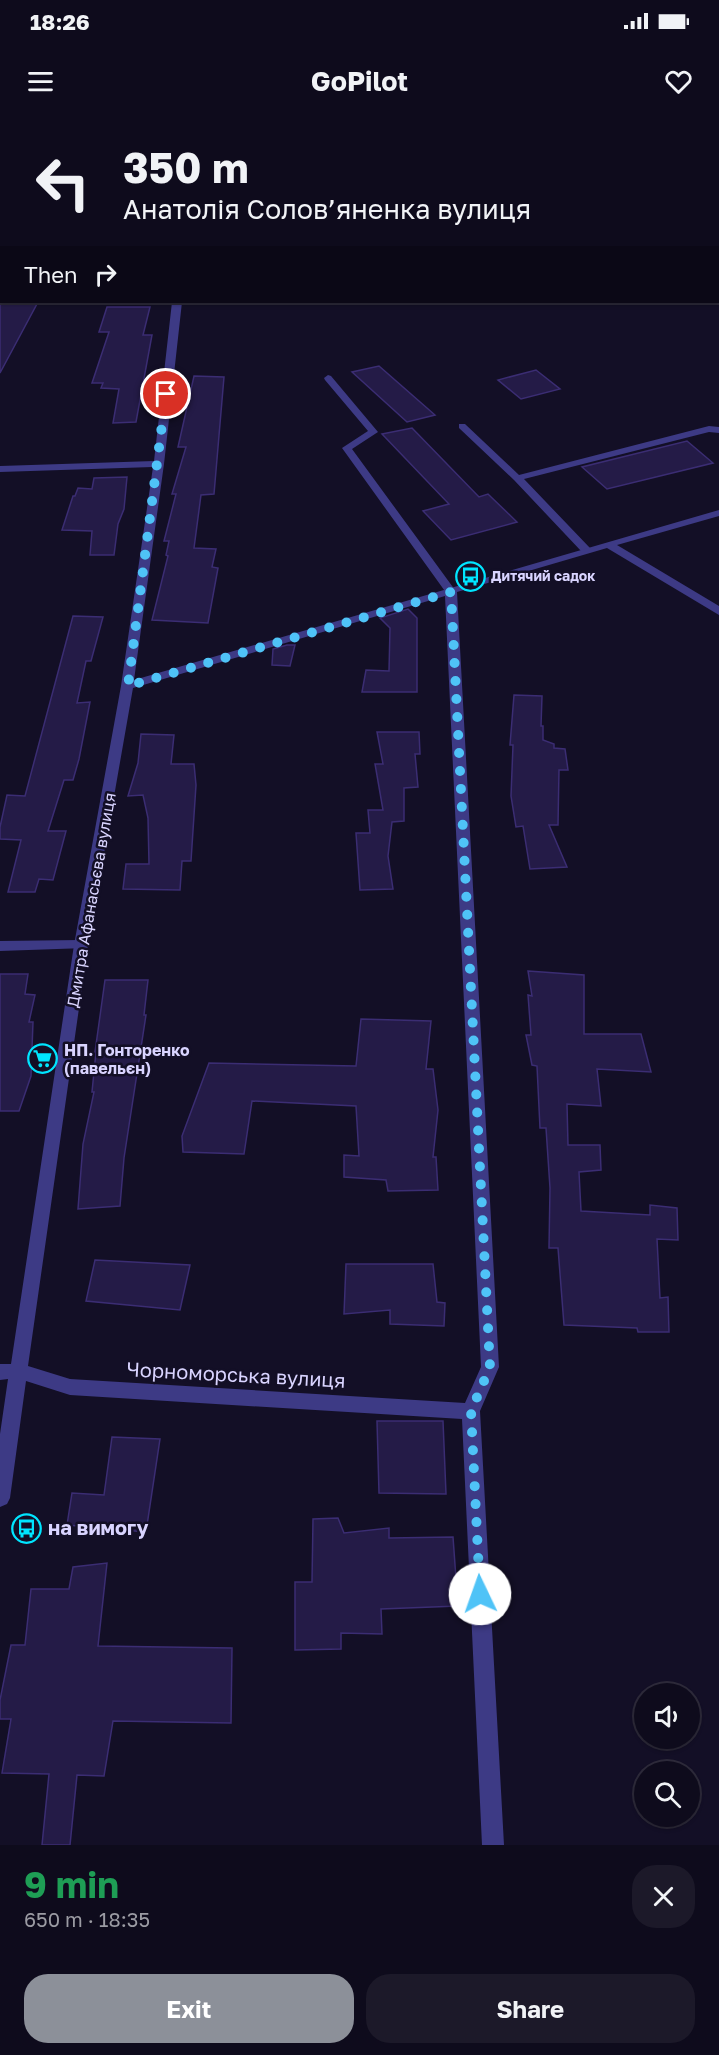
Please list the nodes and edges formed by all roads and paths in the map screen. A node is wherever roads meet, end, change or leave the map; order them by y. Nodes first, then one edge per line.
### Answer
1 (177, 303) edge
2 (328, 378) dead end
3 (462, 426) dead end
4 (719, 430) edge
5 (159, 464) junction
6 (0, 469) edge
7 (517, 478) junction
8 (719, 513) edge
9 (608, 544) junction
10 (586, 550) junction
11 (451, 592) junction
12 (719, 611) edge
13 (128, 686) junction
14 (81, 945) junction
15 (0, 946) edge
16 (9, 1372) edge
17 (471, 1411) junction
18 (0, 1498) edge
19 (493, 1845) edge

1 - 5 street, Дмитра Афанасьєва вулиця
2 - 11 lane
3 - 7 lane
4 - 7 lane
5 - 6 street
5 - 13 street, Дмитра Афанасьєва вулиця
7 - 10 lane
8 - 9 street
9 - 10 street
9 - 12 street
10 - 11 street
11 - 13 street
11 - 17 street
13 - 14 street, Дмитра Афанасьєва вулиця
14 - 15 lane
14 - 16 street, Дмитра Афанасьєва вулиця
16 - 17 street, Чорноморська вулиця
16 - 18 street, Дмитра Афанасьєва вулиця
17 - 19 street

